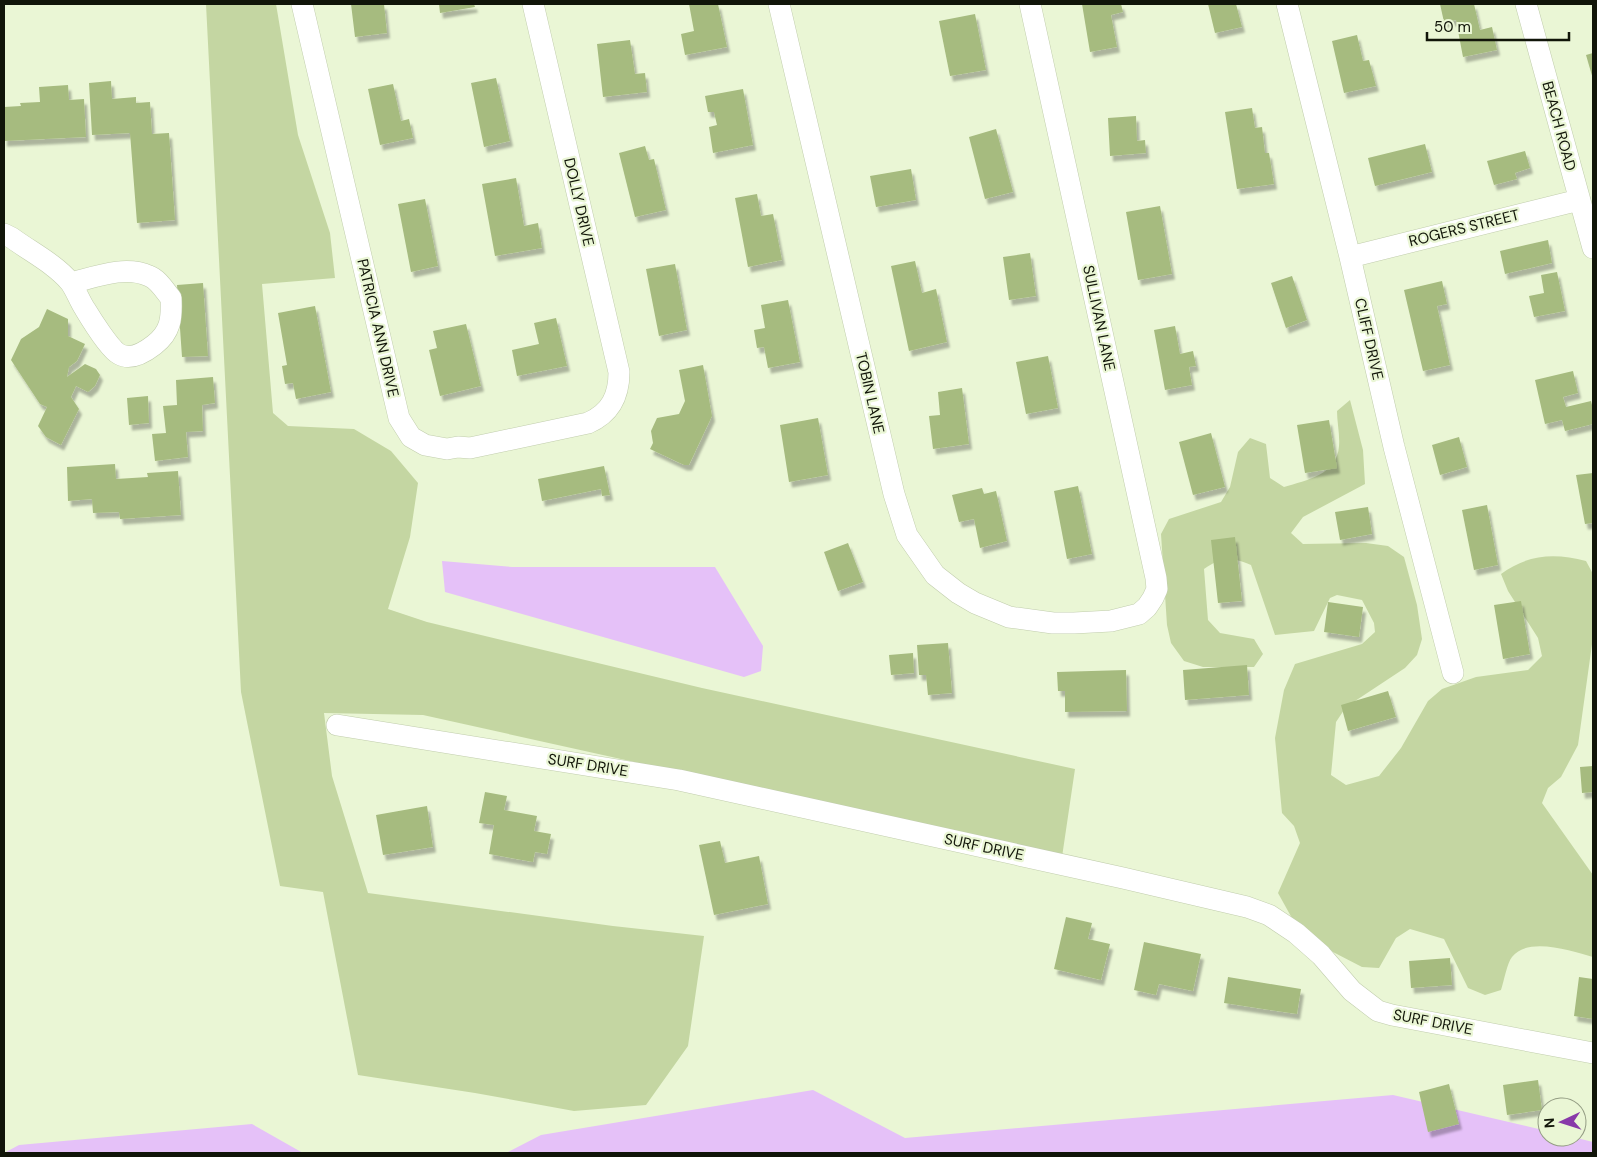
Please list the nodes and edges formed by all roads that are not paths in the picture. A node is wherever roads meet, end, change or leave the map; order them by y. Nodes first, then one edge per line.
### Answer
1 (302, 4) edge
2 (533, 4) edge
3 (779, 4) edge
4 (1030, 4) edge
5 (1287, 4) edge
6 (1526, 4) edge
7 (1579, 200) junction
8 (4, 234) edge
9 (1593, 248) edge
10 (1350, 257) junction
11 (71, 283) junction
12 (614, 400) joint
13 (1125, 616) joint
14 (1453, 673) dead end
15 (337, 725) dead end
16 (1593, 1053) edge

1 - 12 street, PATRICIA ANN DRIVE
2 - 12 street, DOLLY DRIVE
3 - 13 street, TOBIN LANE
4 - 13 street, SULLIVAN LANE
5 - 10 street, CLIFF DRIVE
6 - 7 street, BEACH ROAD
7 - 9 street, BEACH ROAD
7 - 10 street, ROGERS STREET
8 - 11 street
10 - 14 street, CLIFF DRIVE
11 - 11 street
15 - 16 street, SURF DRIVE

